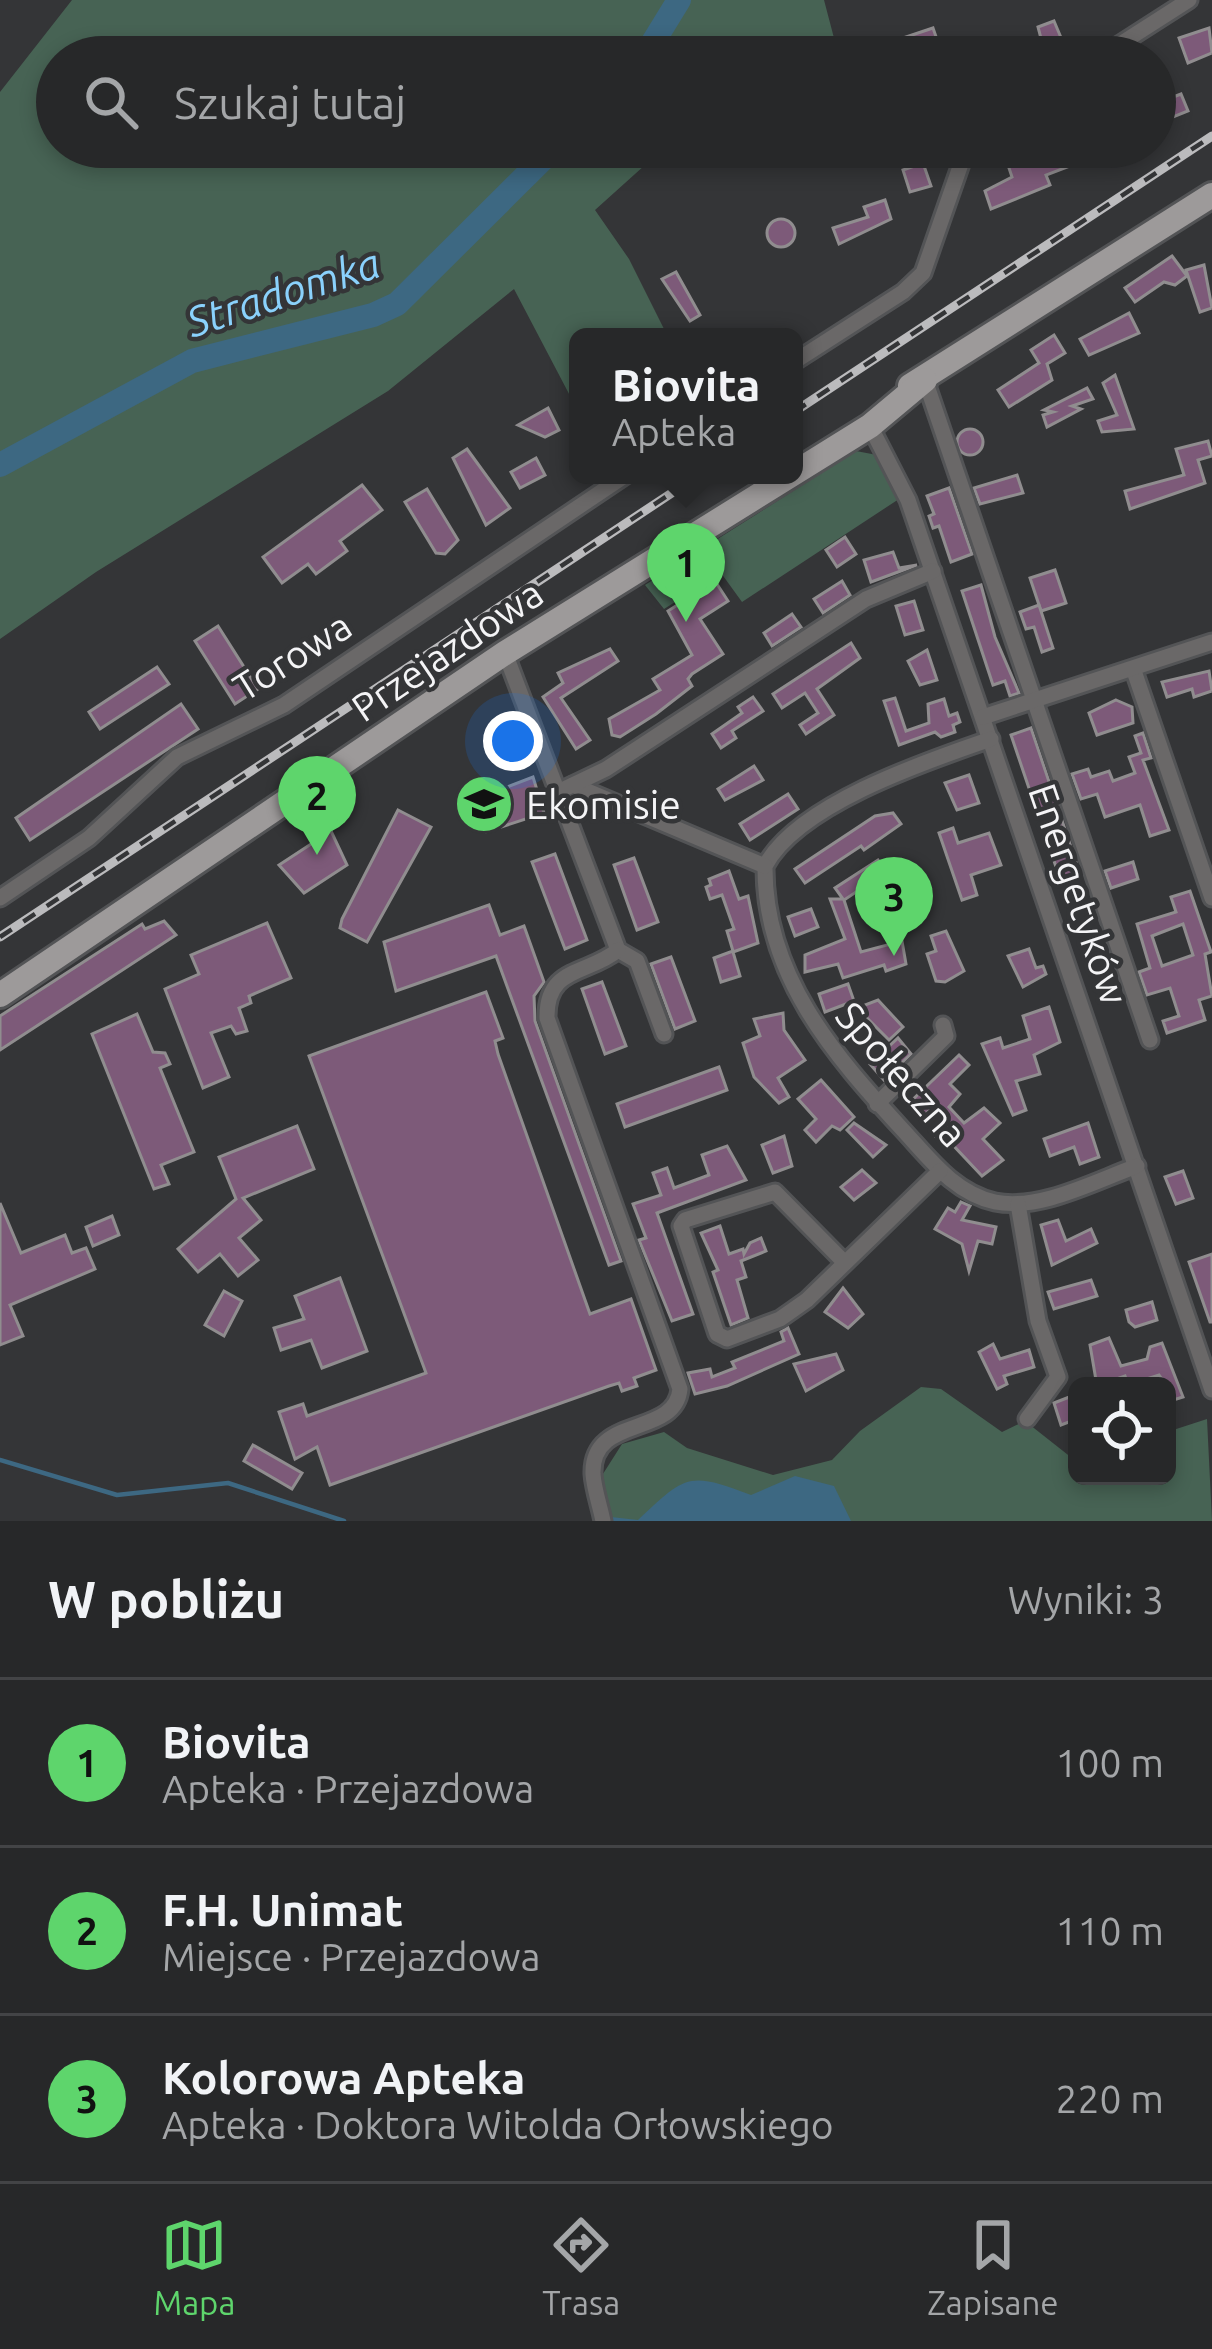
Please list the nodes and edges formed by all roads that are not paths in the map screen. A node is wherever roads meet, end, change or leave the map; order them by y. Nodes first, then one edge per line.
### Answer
1 (1189, 0) edge
2 (1133, 36) edge
3 (960, 168) edge
4 (1212, 195) edge
5 (803, 356) edge
6 (925, 380) junction
7 (870, 426) junction
8 (803, 452) edge
9 (803, 470) edge
10 (613, 484) edge
11 (754, 484) edge
12 (781, 484) edge
13 (711, 521) junction
14 (933, 571) junction
15 (1212, 642) edge
16 (506, 653) junction
17 (1134, 670) junction
18 (1033, 701) junction
19 (983, 717) junction
20 (991, 739) junction
21 (566, 788) junction
22 (765, 866) junction
23 (0, 898) edge
24 (1212, 898) edge
25 (104, 921) junction
26 (618, 950) junction
27 (0, 980) edge
28 (0, 995) edge
29 (943, 1025) dead end
30 (664, 1034) dead end
31 (1150, 1040) dead end
32 (878, 1103) junction
33 (1137, 1166) junction
34 (940, 1171) junction
35 (1018, 1204) junction
36 (845, 1263) junction
37 (1212, 1390) edge
38 (1027, 1419) dead end
39 (603, 1521) edge

1 - 2 street
3 - 5 street
4 - 6 main road, Przejazdowa
6 - 7 main road, Przejazdowa
6 - 8 main road, Przejazdowa
6 - 18 street
7 - 9 main road, Przejazdowa
7 - 14 street, Energetyków
10 - 23 street, Torowa
11 - 13 main road, Przejazdowa
12 - 13 main road, Przejazdowa
13 - 16 main road, Przejazdowa
14 - 19 street, Energetyków
14 - 21 street
15 - 17 street
16 - 21 street
16 - 25 main road, Przejazdowa
17 - 18 street
17 - 24 street
18 - 19 street
18 - 31 street
19 - 20 street, Energetyków
20 - 22 street
20 - 33 street, Energetyków
21 - 22 street
21 - 26 street
22 - 32 street, Społeczna
25 - 27 main road, Przejazdowa
25 - 28 main road, Przejazdowa
26 - 30 street
26 - 39 street
29 - 32 street
32 - 34 street, Społeczna
33 - 35 street
33 - 37 street, Energetyków
34 - 35 street, Społeczna
34 - 36 street
35 - 38 street
36 - 36 street

